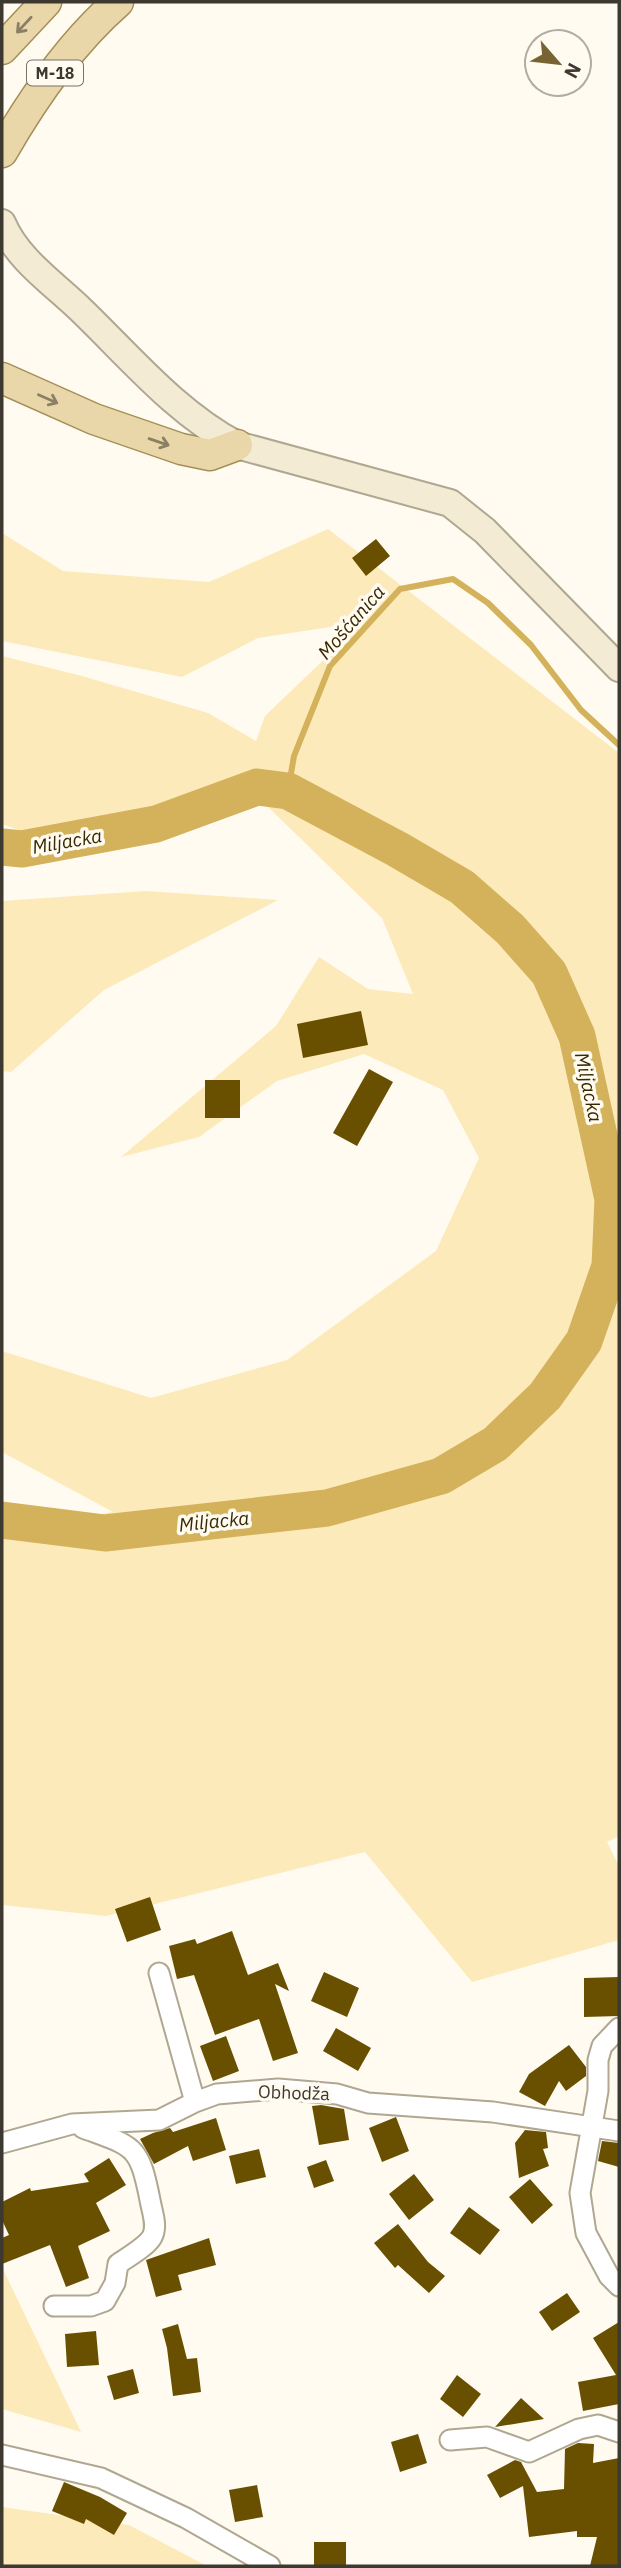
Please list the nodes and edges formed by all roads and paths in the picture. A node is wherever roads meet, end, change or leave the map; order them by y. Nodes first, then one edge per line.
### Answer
1 (46, 2) edge
2 (118, 2) edge
3 (2, 49) edge
4 (2, 152) edge
5 (4, 235) edge
6 (2, 377) edge
7 (237, 445) junction
8 (619, 667) edge
9 (159, 1973) dead end
10 (619, 2028) edge
11 (195, 2102) junction
12 (72, 2124) junction
13 (592, 2126) junction
14 (619, 2131) edge
15 (2, 2143) edge
16 (619, 2286) edge
17 (54, 2306) dead end
18 (619, 2432) edge
19 (450, 2440) dead end
20 (2, 2455) edge
21 (270, 2566) edge

1 -> 3 main road
2 - 4 main road, M-18
5 - 7 main road
6 -> 7 main road
7 - 8 main road
9 - 11 street
10 - 13 street
11 - 12 street, Obhodža
11 - 13 street, Obhodža
12 - 15 street, Obhodža
12 - 17 street
13 - 14 street, Obhodža
13 - 16 street
18 - 19 street
20 - 21 street

